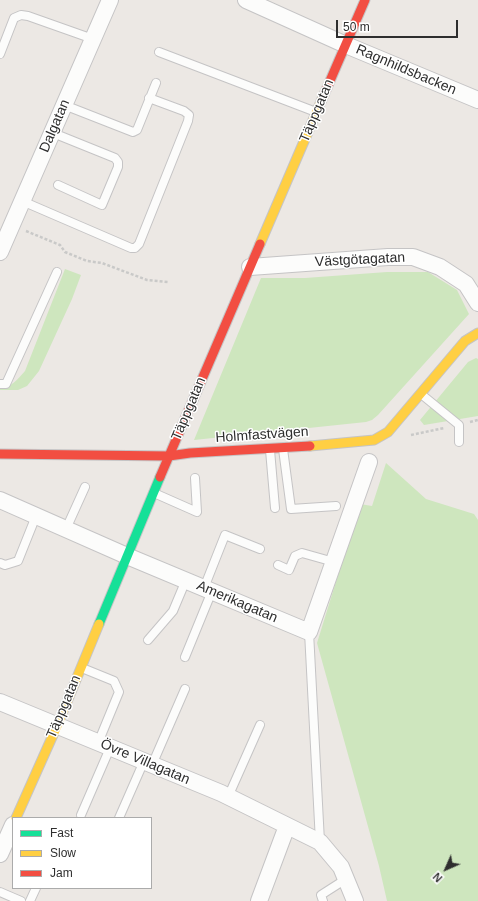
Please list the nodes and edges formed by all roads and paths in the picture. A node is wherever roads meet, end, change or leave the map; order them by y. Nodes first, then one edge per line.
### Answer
1 (110, 0) edge
2 (246, 0) edge
3 (365, 0) edge
4 (93, 39) junction
5 (346, 45) junction
6 (159, 52) dead end
7 (0, 54) edge
8 (156, 83) dead end
9 (149, 98) junction
10 (478, 100) edge
11 (64, 105) junction
12 (316, 113) junction
13 (53, 133) junction
14 (58, 186) dead end
15 (22, 201) junction
16 (13, 223) junction
17 (0, 252) edge
18 (250, 267) junction
19 (57, 272) dead end
20 (168, 282) dead end
21 (478, 303) edge
22 (478, 333) edge
23 (0, 384) edge
24 (421, 393) junction
25 (459, 442) dead end
26 (283, 448) junction
27 (270, 449) junction
28 (0, 454) edge
29 (169, 456) junction
30 (369, 462) dead end
31 (195, 478) dead end
32 (85, 487) dead end
33 (153, 493) junction
34 (0, 500) edge
35 (336, 506) dead end
36 (275, 508) dead end
37 (36, 516) junction
38 (66, 530) junction
39 (260, 549) dead end
40 (127, 556) junction
41 (334, 562) junction
42 (0, 563) edge
43 (278, 565) dead end
44 (186, 580) junction
45 (208, 590) junction
46 (308, 632) junction
47 (148, 640) dead end
48 (184, 657) dead end
49 (81, 667) junction
50 (185, 689) dead end
51 (0, 702) edge
52 (260, 725) dead end
53 (57, 726) junction
54 (104, 745) junction
55 (148, 763) junction
56 (228, 797) junction
57 (81, 815) dead end
58 (16, 817) edge
59 (120, 817) edge
60 (287, 826) junction
61 (12, 827) edge
62 (320, 842) junction
63 (0, 854) edge
64 (346, 879) junction
65 (36, 889) edge
66 (0, 892) edge
67 (21, 901) edge
68 (30, 901) edge
69 (259, 901) edge
70 (323, 901) edge
71 (355, 901) edge

1 - 4 street, Dalgatan
2 - 5 street, Ragnhildsbacken
3 - 5 street, Täppgatan
4 - 7 lane
4 - 11 street, Dalgatan
5 - 10 street, Ragnhildsbacken
5 - 12 street, Täppgatan
6 - 12 lane
8 - 9 lane
9 - 11 lane
9 - 15 lane
11 - 13 street, Dalgatan
12 - 18 street, Täppgatan
13 - 14 lane
13 - 15 street, Dalgatan
15 - 16 street, Dalgatan
16 - 17 street, Dalgatan
16 - 20 path
18 - 21 street, Västgötagatan
18 - 29 street, Täppgatan
19 - 23 lane
22 - 24 street, Holmfastvägen
24 - 25 lane
24 - 26 street, Holmfastvägen
26 - 27 street, Holmfastvägen
26 - 35 lane
27 - 29 street, Holmfastvägen
27 - 36 lane
28 - 29 street, Holmfastvägen
29 - 33 street, Täppgatan
30 - 41 street
31 - 33 lane
32 - 38 lane
33 - 40 street, Täppgatan
34 - 37 street, Amerikagatan
37 - 38 street, Amerikagatan
37 - 42 lane
38 - 40 street, Amerikagatan
39 - 45 lane
40 - 44 street, Amerikagatan
40 - 49 street, Täppgatan
41 - 43 lane
41 - 46 street
44 - 45 street, Amerikagatan
44 - 47 lane
45 - 46 street, Amerikagatan
45 - 48 lane
46 - 62 lane
49 - 53 street, Täppgatan
49 - 54 lane
50 - 55 lane
51 - 53 street, Övre Villagatan
52 - 56 lane
53 - 54 street, Övre Villagatan
53 - 58 street, Täppgatan
54 - 55 street, Övre Villagatan
54 - 57 lane
55 - 56 street, Övre Villagatan
55 - 59 lane
56 - 60 street, Övre Villagatan
60 - 62 street, Övre Villagatan
60 - 69 street
61 - 63 street
62 - 64 street, Övre Villagatan
64 - 70 lane
64 - 71 street, Övre Villagatan
65 - 68 lane
66 - 67 lane

